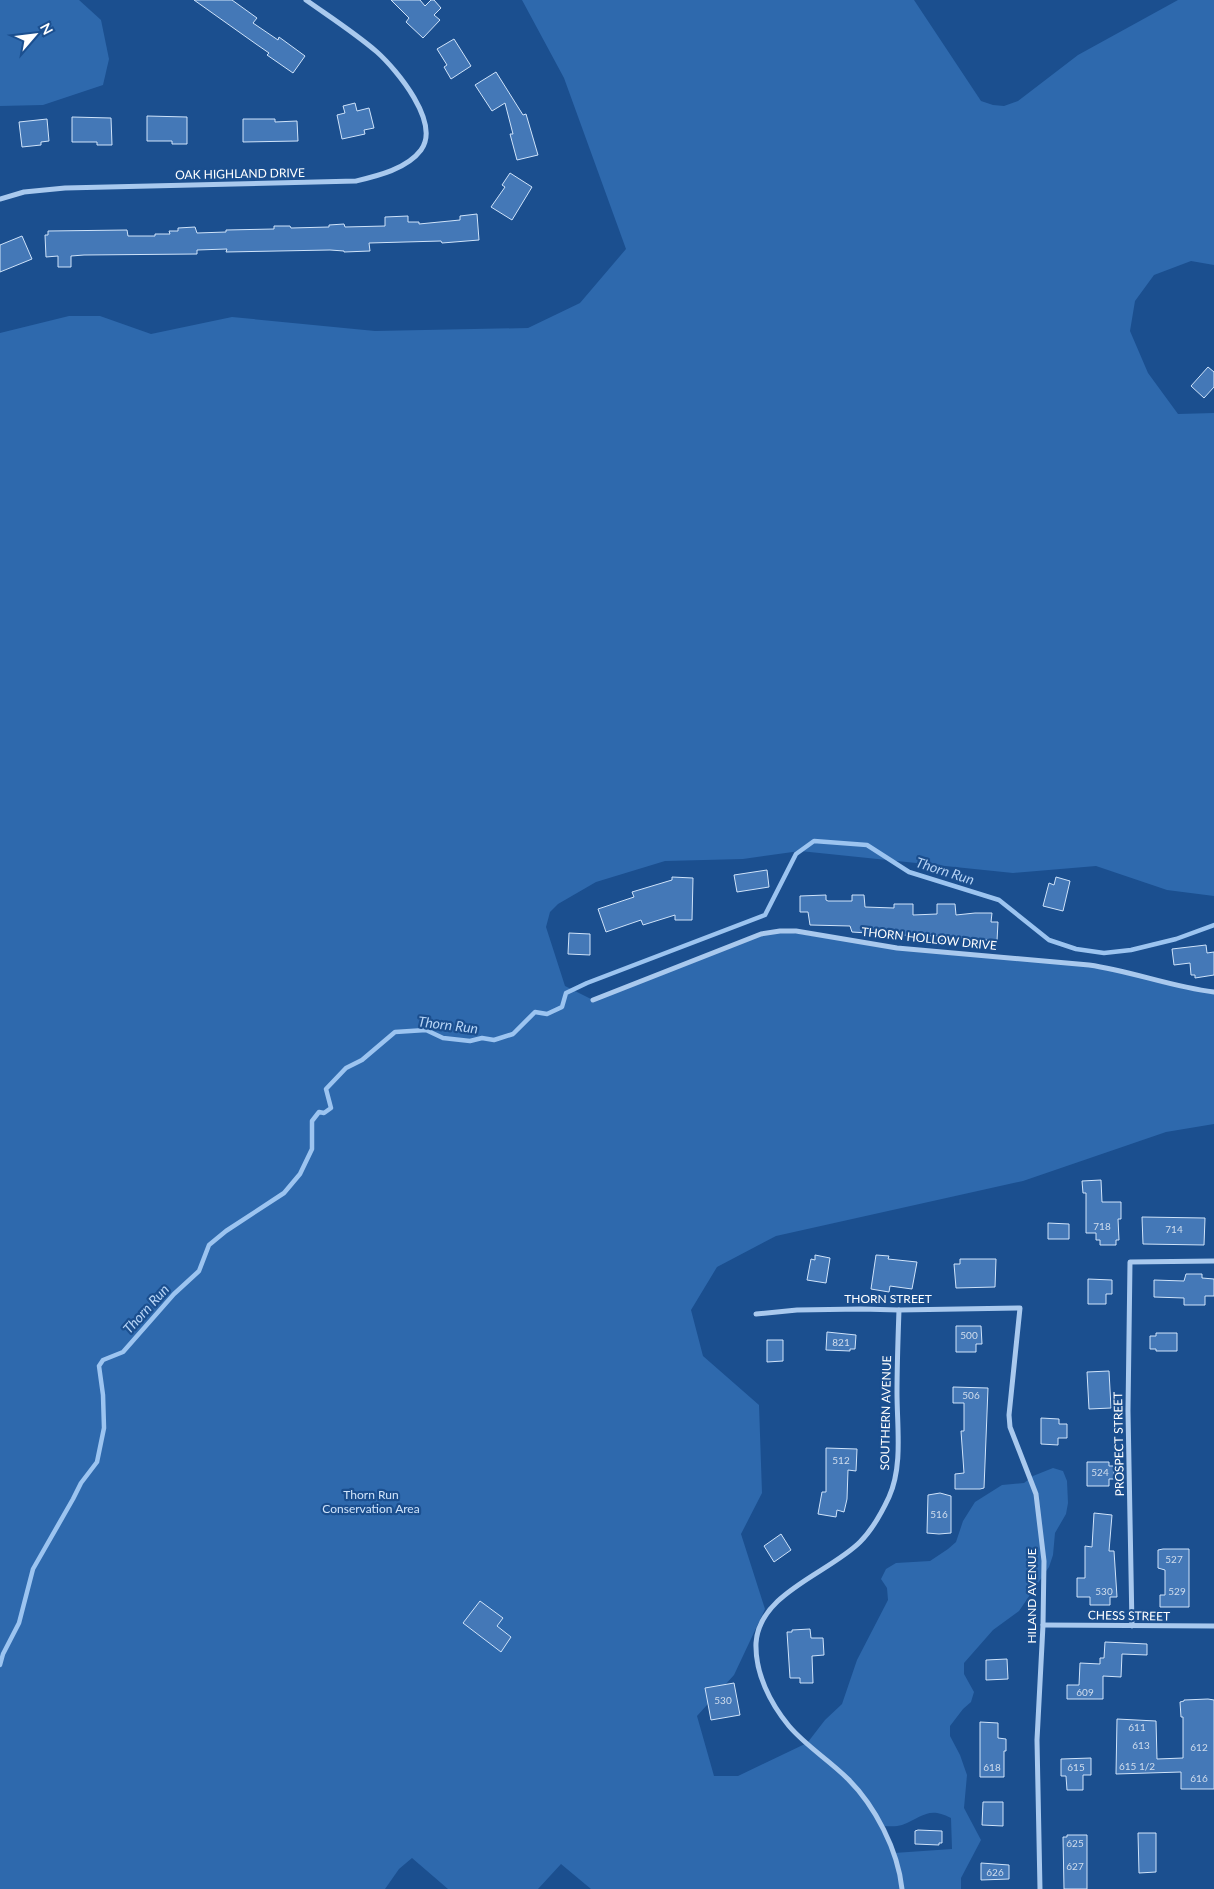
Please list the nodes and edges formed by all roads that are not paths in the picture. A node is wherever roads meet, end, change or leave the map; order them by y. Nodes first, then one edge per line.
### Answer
1 (306, 0) edge
2 (0, 199) edge
3 (1214, 992) edge
4 (593, 1000) dead end
5 (1214, 1261) edge
6 (1020, 1308) joint
7 (899, 1310) junction
8 (756, 1314) dead end
9 (1044, 1625) junction
10 (1132, 1626) junction
11 (1214, 1626) edge
12 (902, 1889) edge
13 (1040, 1889) edge

1 - 2 street, OAK HIGHLAND DRIVE
3 - 4 street, THORN HOLLOW DRIVE
5 - 10 street, PROSPECT STREET
6 - 7 street, THORN STREET
6 - 9 street, HILAND AVENUE
7 - 8 street, THORN STREET
7 - 12 street, SOUTHERN AVENUE
9 - 10 street, CHESS STREET
9 - 13 street, HILAND AVENUE
10 - 11 street, CHESS STREET

